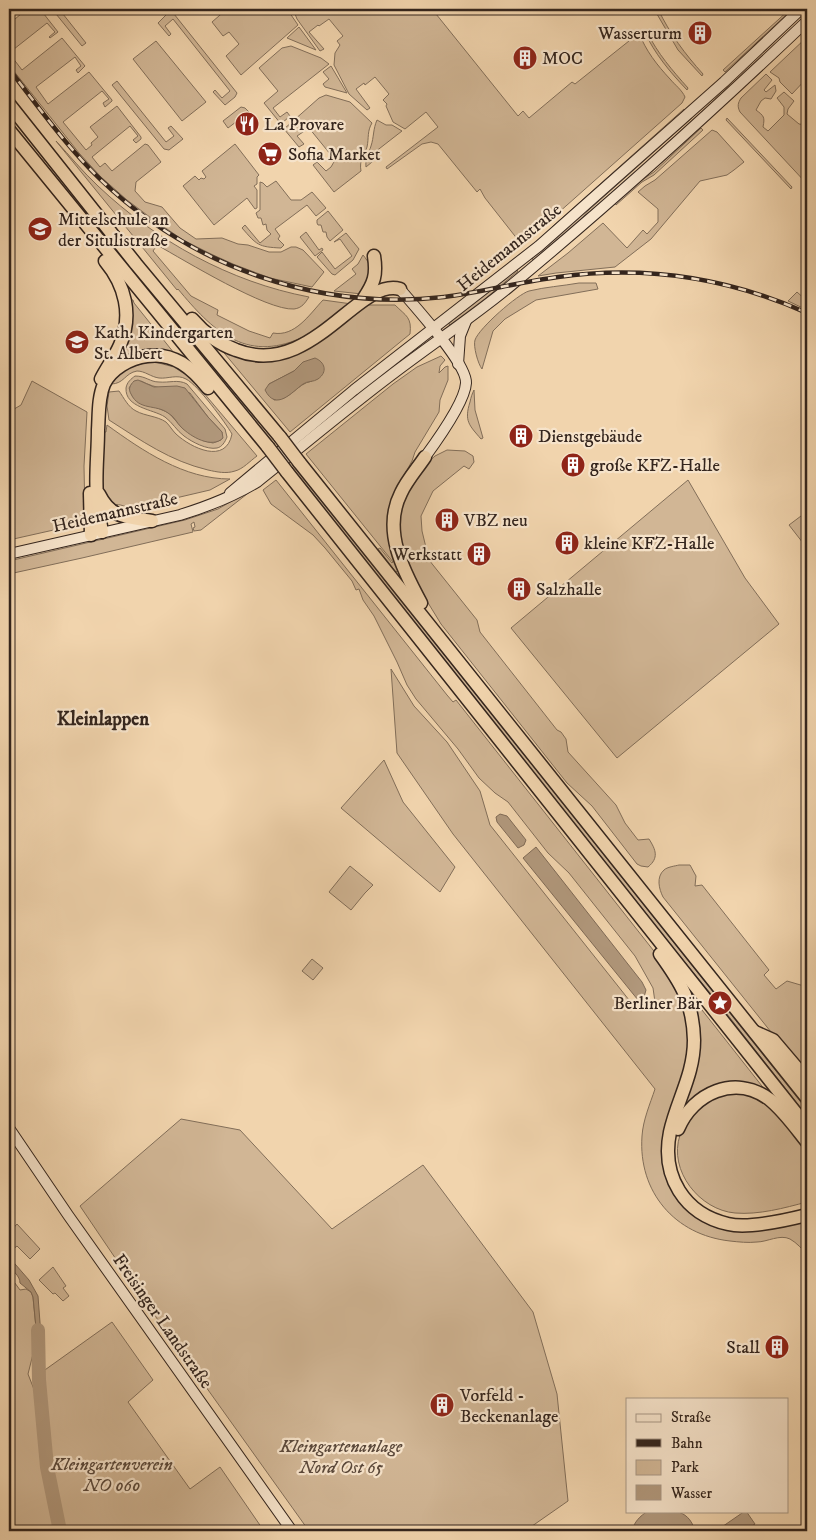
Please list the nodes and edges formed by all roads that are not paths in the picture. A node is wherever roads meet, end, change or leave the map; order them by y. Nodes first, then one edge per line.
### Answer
1 (801, 9) edge
2 (807, 21) edge
3 (9, 104) edge
4 (9, 130) edge
5 (83, 222) junction
6 (374, 256) dead end
7 (522, 259) junction
8 (136, 264) junction
9 (530, 270) junction
10 (400, 289) joint
11 (363, 300) junction
12 (466, 321) junction
13 (434, 329) junction
14 (441, 339) junction
15 (458, 364) junction
16 (97, 401) junction
17 (95, 429) junction
18 (260, 437) junction
19 (425, 457) joint
20 (96, 487) junction
21 (226, 497) junction
22 (152, 521) junction
23 (96, 533) junction
24 (9, 554) edge
25 (428, 622) junction
26 (650, 929) junction
27 (755, 1032) junction
28 (807, 1080) edge
29 (807, 1098) edge
30 (807, 1127) edge
31 (9, 1128) edge
32 (807, 1142) edge
33 (807, 1207) edge
34 (807, 1215) edge
35 (292, 1531) edge

1 - 7 main road, Heidemannstraße
2 - 9 main road, Heidemannstraße
3 - 8 highway
4 - 5 highway
5 - 16 highway
5 - 18 highway
6 - 11 highway
7 - 9 main road
7 - 13 main road, Heidemannstraße
8 - 11 highway
8 - 25 highway, bridge
9 - 12 main road, Heidemannstraße
10 - 11 highway
10 - 13 main road
12 - 14 main road, Heidemannstraße
12 - 15 main road
13 - 14 main road
13 - 21 main road, Heidemannstraße
14 - 15 main road
14 - 21 main road, Heidemannstraße
15 - 19 main road
16 - 17 highway
16 - 18 highway
17 - 20 highway
17 - 23 highway
18 - 26 highway, bridge
19 - 25 highway
20 - 22 highway
20 - 23 highway
21 - 22 main road, Heidemannstraße
22 - 23 main road, Heidemannstraße
23 - 24 main road, Heidemannstraße
25 - 27 highway
26 - 30 highway
26 - 34 highway
27 - 28 highway
27 - 29 highway
31 - 35 main road, Freisinger Landstraße
32 - 33 highway

